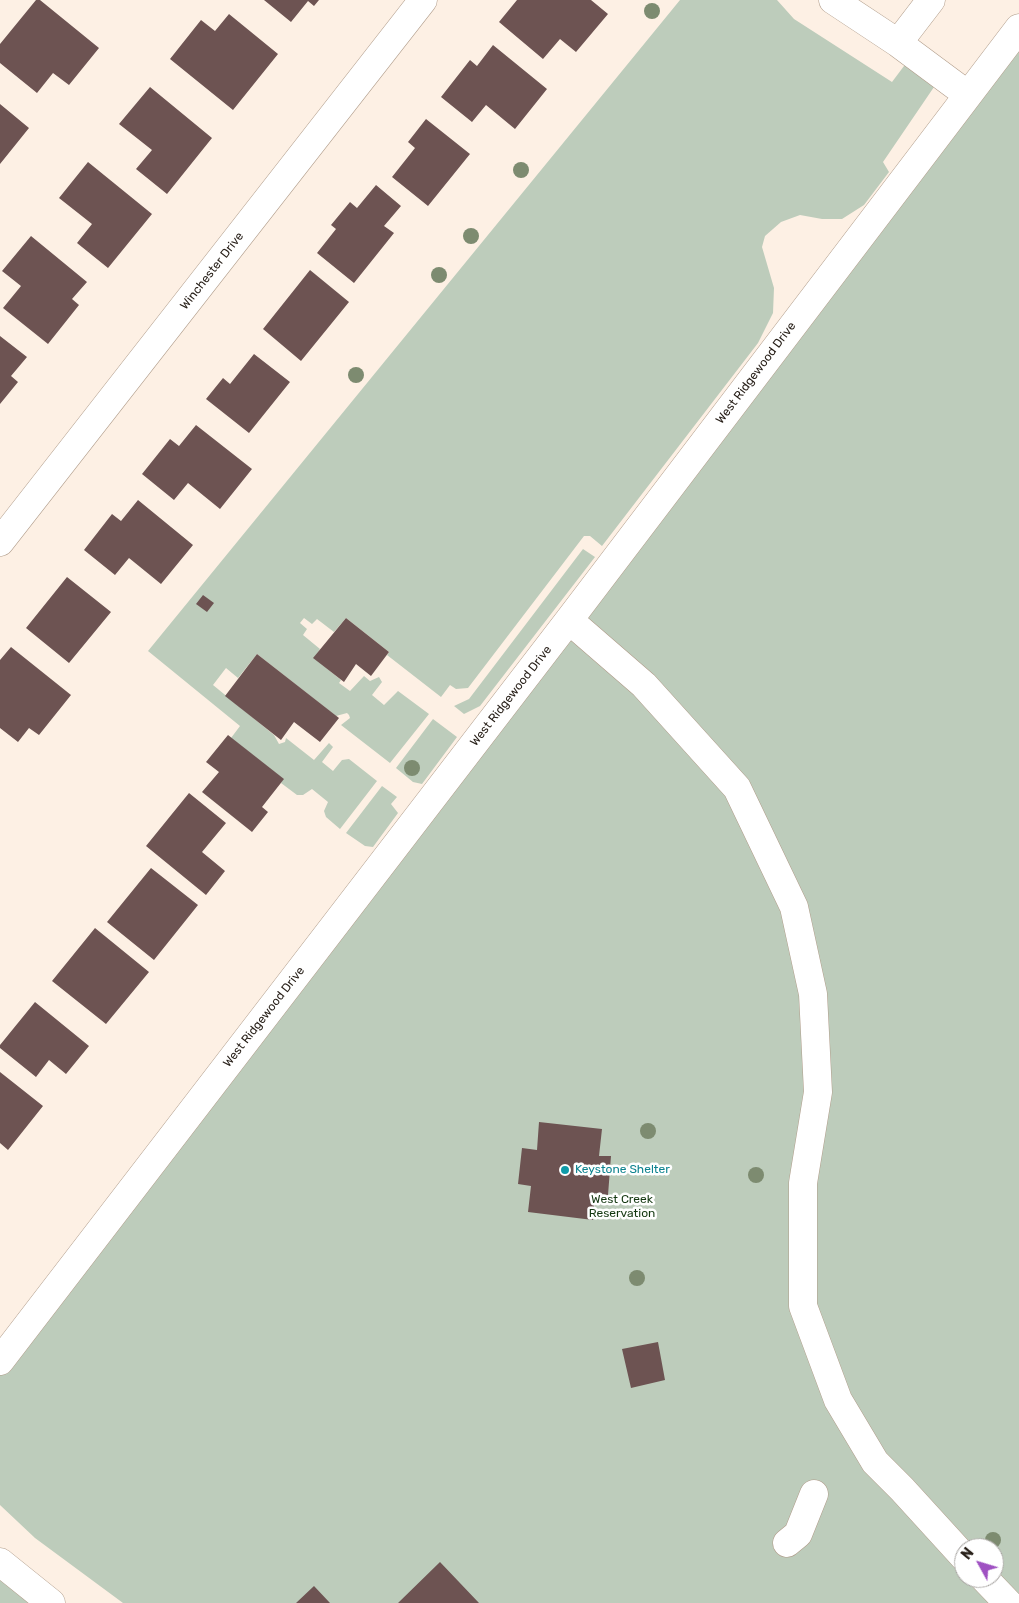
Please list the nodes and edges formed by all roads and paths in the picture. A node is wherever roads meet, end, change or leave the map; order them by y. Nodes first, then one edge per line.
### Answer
1 (424, 0) edge
2 (833, 0) edge
3 (931, 0) edge
4 (1019, 28) edge
5 (898, 43) junction
6 (968, 95) junction
7 (0, 542) edge
8 (569, 620) junction
9 (0, 1361) edge
10 (814, 1494) dead end
11 (787, 1543) dead end
12 (954, 1546) edge
13 (0, 1562) edge
14 (994, 1588) edge
15 (52, 1603) edge
16 (1008, 1603) edge

1 - 7 street, Winchester Drive
2 - 5 street
3 - 5 street
4 - 6 street, West Ridgewood Drive
5 - 6 street
6 - 8 street, West Ridgewood Drive
8 - 9 street, West Ridgewood Drive
8 - 12 street
10 - 11 street
13 - 15 street
14 - 16 street

